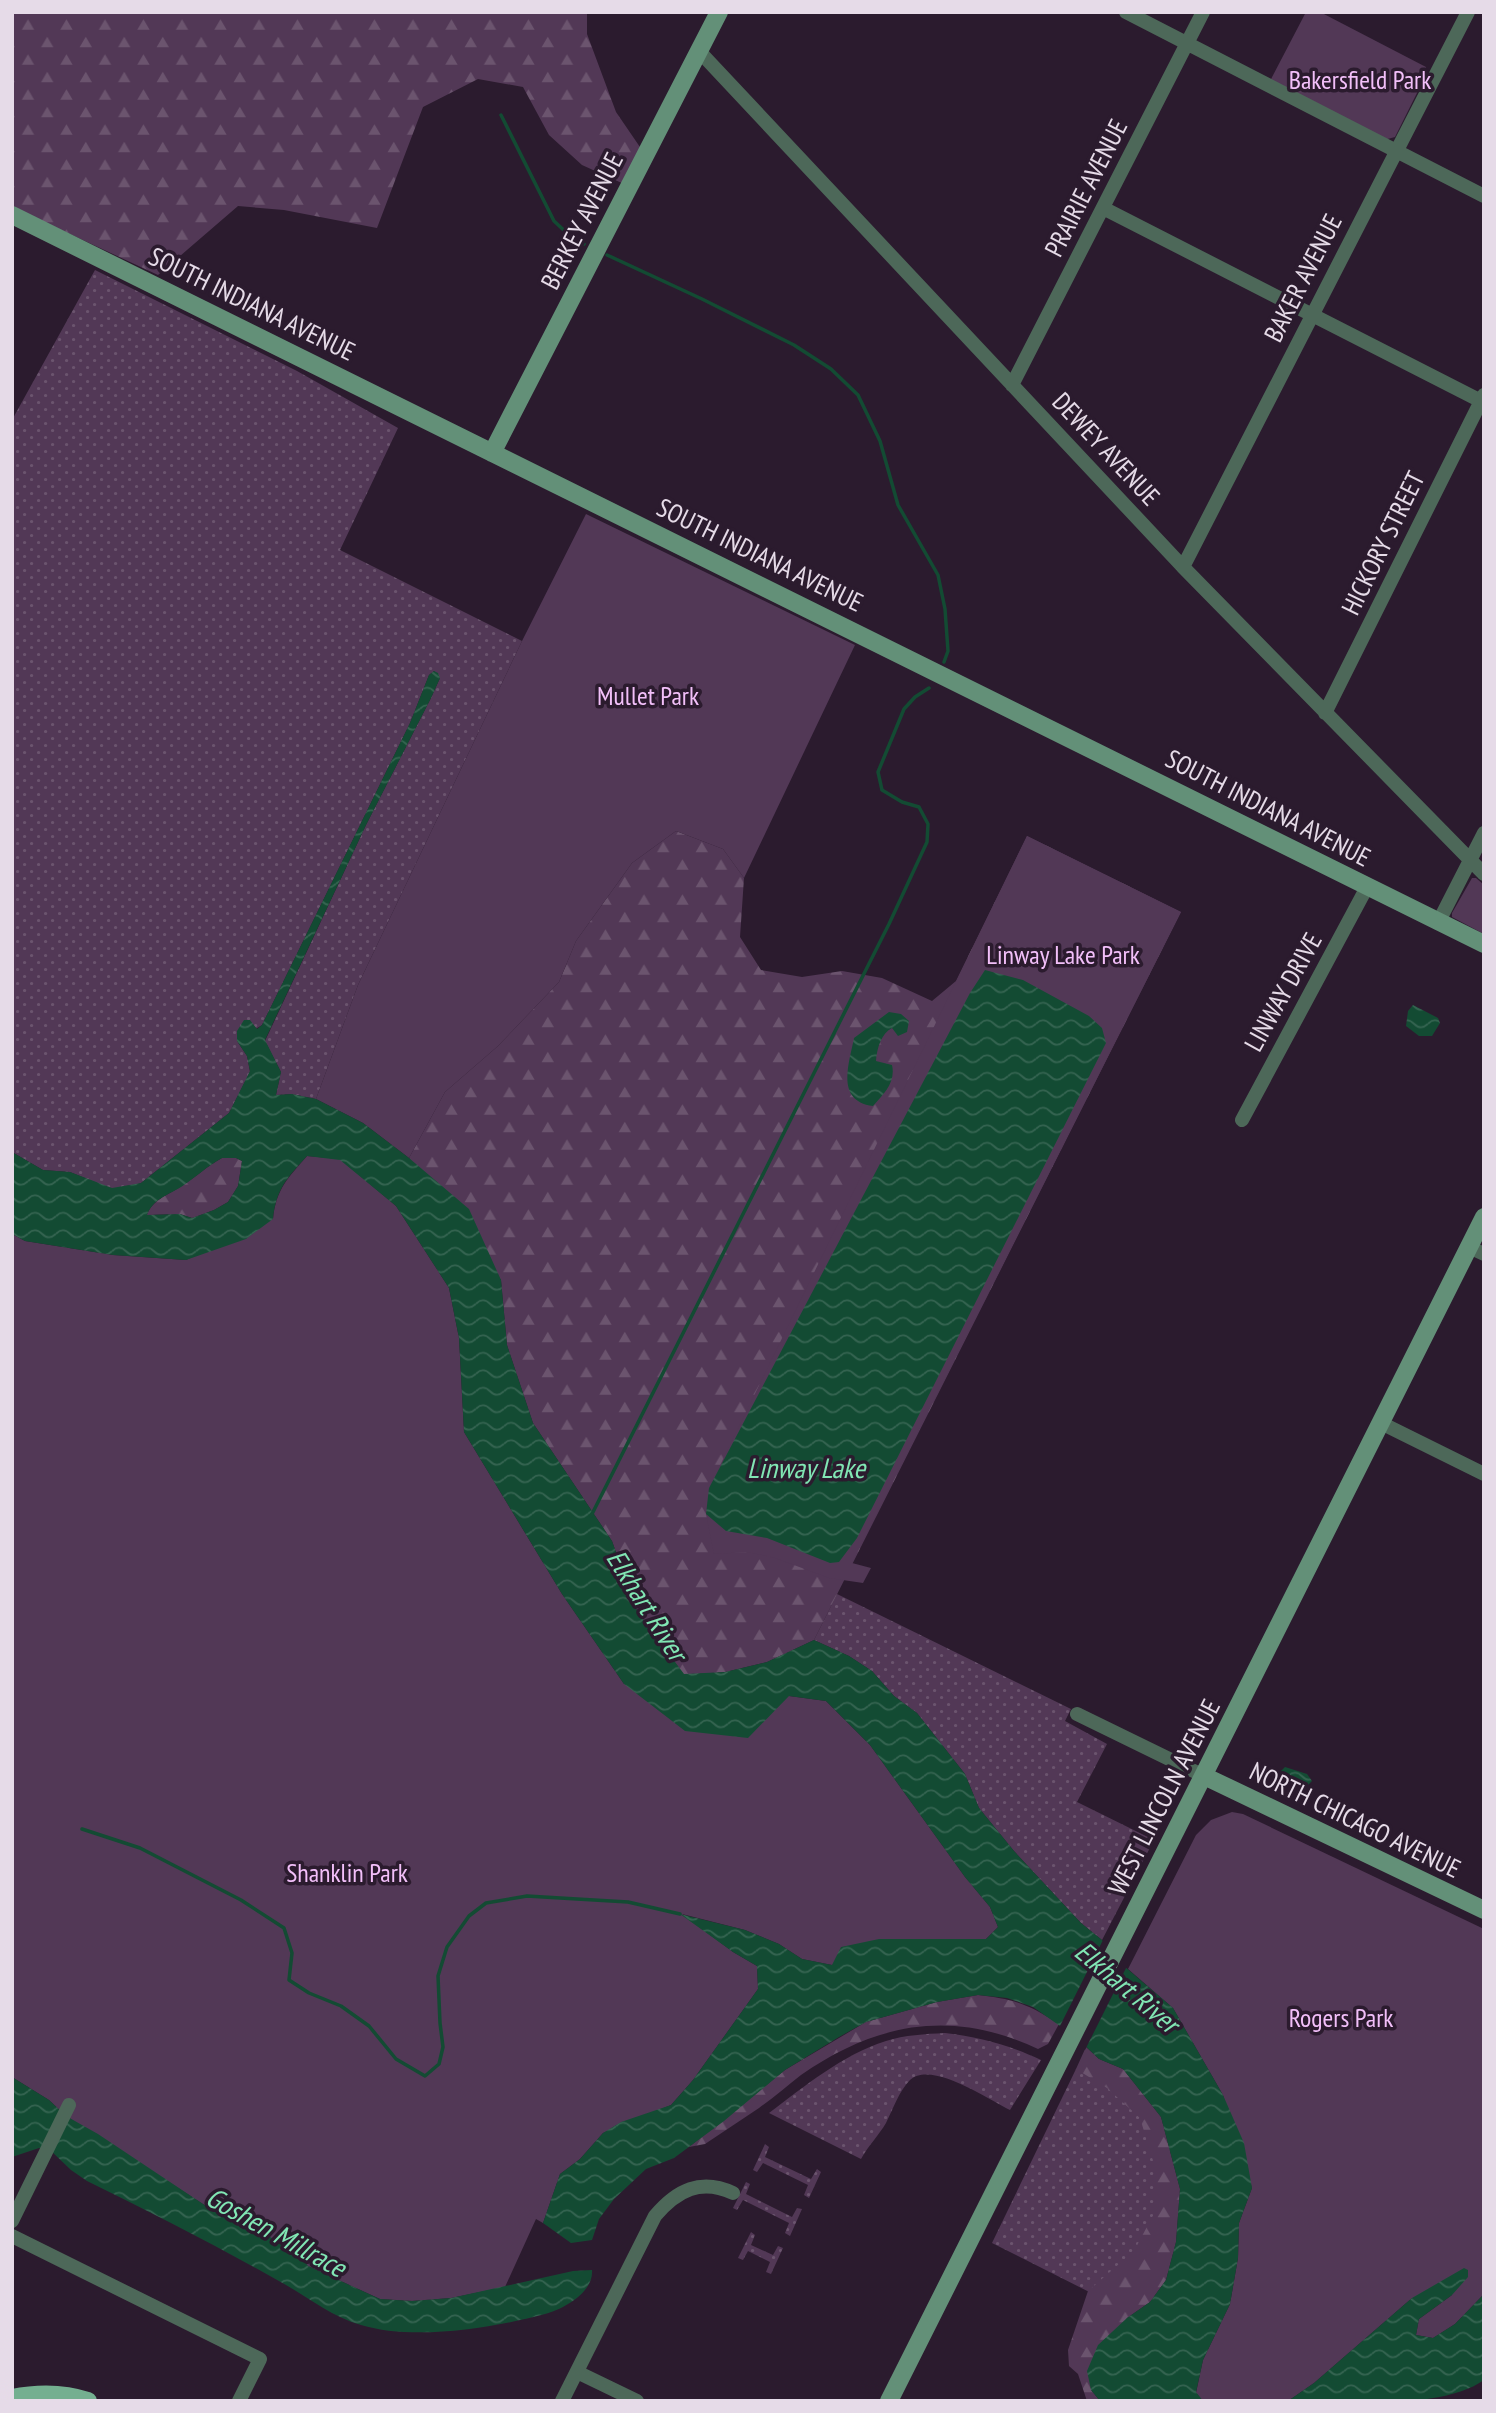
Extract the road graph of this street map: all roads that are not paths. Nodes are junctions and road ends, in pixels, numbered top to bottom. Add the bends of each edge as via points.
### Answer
1 (719, 12) edge
2 (1126, 12) edge
3 (1203, 12) edge
4 (1468, 12) edge
5 (1187, 44) junction
6 (699, 51) junction
7 (1395, 152) junction
8 (1484, 196) edge
9 (1103, 208) junction
10 (12, 215) edge
11 (1311, 315) junction
12 (1012, 385) junction
13 (1482, 398) edge
14 (492, 453) junction
15 (1182, 566) junction
16 (1325, 713) junction
17 (1484, 833) edge
18 (1470, 860) junction
19 (1484, 874) edge
20 (1367, 887) junction
21 (1438, 923) junction
22 (1484, 944) edge
23 (1242, 1120) dead end
24 (1484, 1217) edge
25 (1476, 1250) edge
26 (1381, 1423) junction
27 (1484, 1474) edge
28 (1077, 1714) dead end
29 (1204, 1776) junction
30 (1484, 1910) edge
31 (68, 2109) dead end
32 (733, 2193) dead end
33 (12, 2221) edge
34 (12, 2235) edge
35 (577, 2372) junction
36 (12, 2398) edge
37 (88, 2401) edge
38 (239, 2401) edge
39 (562, 2401) edge
40 (637, 2401) edge
41 (889, 2401) edge

1 - 6 street, BERKEY AVENUE
2 - 5 street
3 - 5 street, PRAIRIE AVENUE
4 - 7 street, BAKER AVENUE
5 - 7 street
5 - 9 street, PRAIRIE AVENUE
6 - 12 street, DEWEY AVENUE
6 - 14 street, BERKEY AVENUE
7 - 8 street
7 - 11 street, BAKER AVENUE
9 - 11 street
9 - 12 street, PRAIRIE AVENUE
10 - 14 street, SOUTH INDIANA AVENUE
11 - 13 street
11 - 15 street, BAKER AVENUE
12 - 15 street, DEWEY AVENUE
13 - 16 street, HICKORY STREET
14 - 20 street, SOUTH INDIANA AVENUE
15 - 16 street, DEWEY AVENUE
16 - 18 street, DEWEY AVENUE
17 - 18 street
18 - 19 street, DEWEY AVENUE
18 - 21 street
20 - 21 street, SOUTH INDIANA AVENUE
20 - 23 street, LINWAY DRIVE
21 - 22 street, SOUTH INDIANA AVENUE
24 - 25 street, WEST LINCOLN AVENUE
25 - 26 street, WEST LINCOLN AVENUE
26 - 27 street
26 - 29 street, WEST LINCOLN AVENUE
28 - 29 street
29 - 30 street, NORTH CHICAGO AVENUE
29 - 41 street, WEST LINCOLN AVENUE
31 - 33 street
32 - 35 street via 705,2185 663,2206
34 - 38 street via 260,2359
35 - 39 street
35 - 40 street
36 - 37 main road via 51,2395

